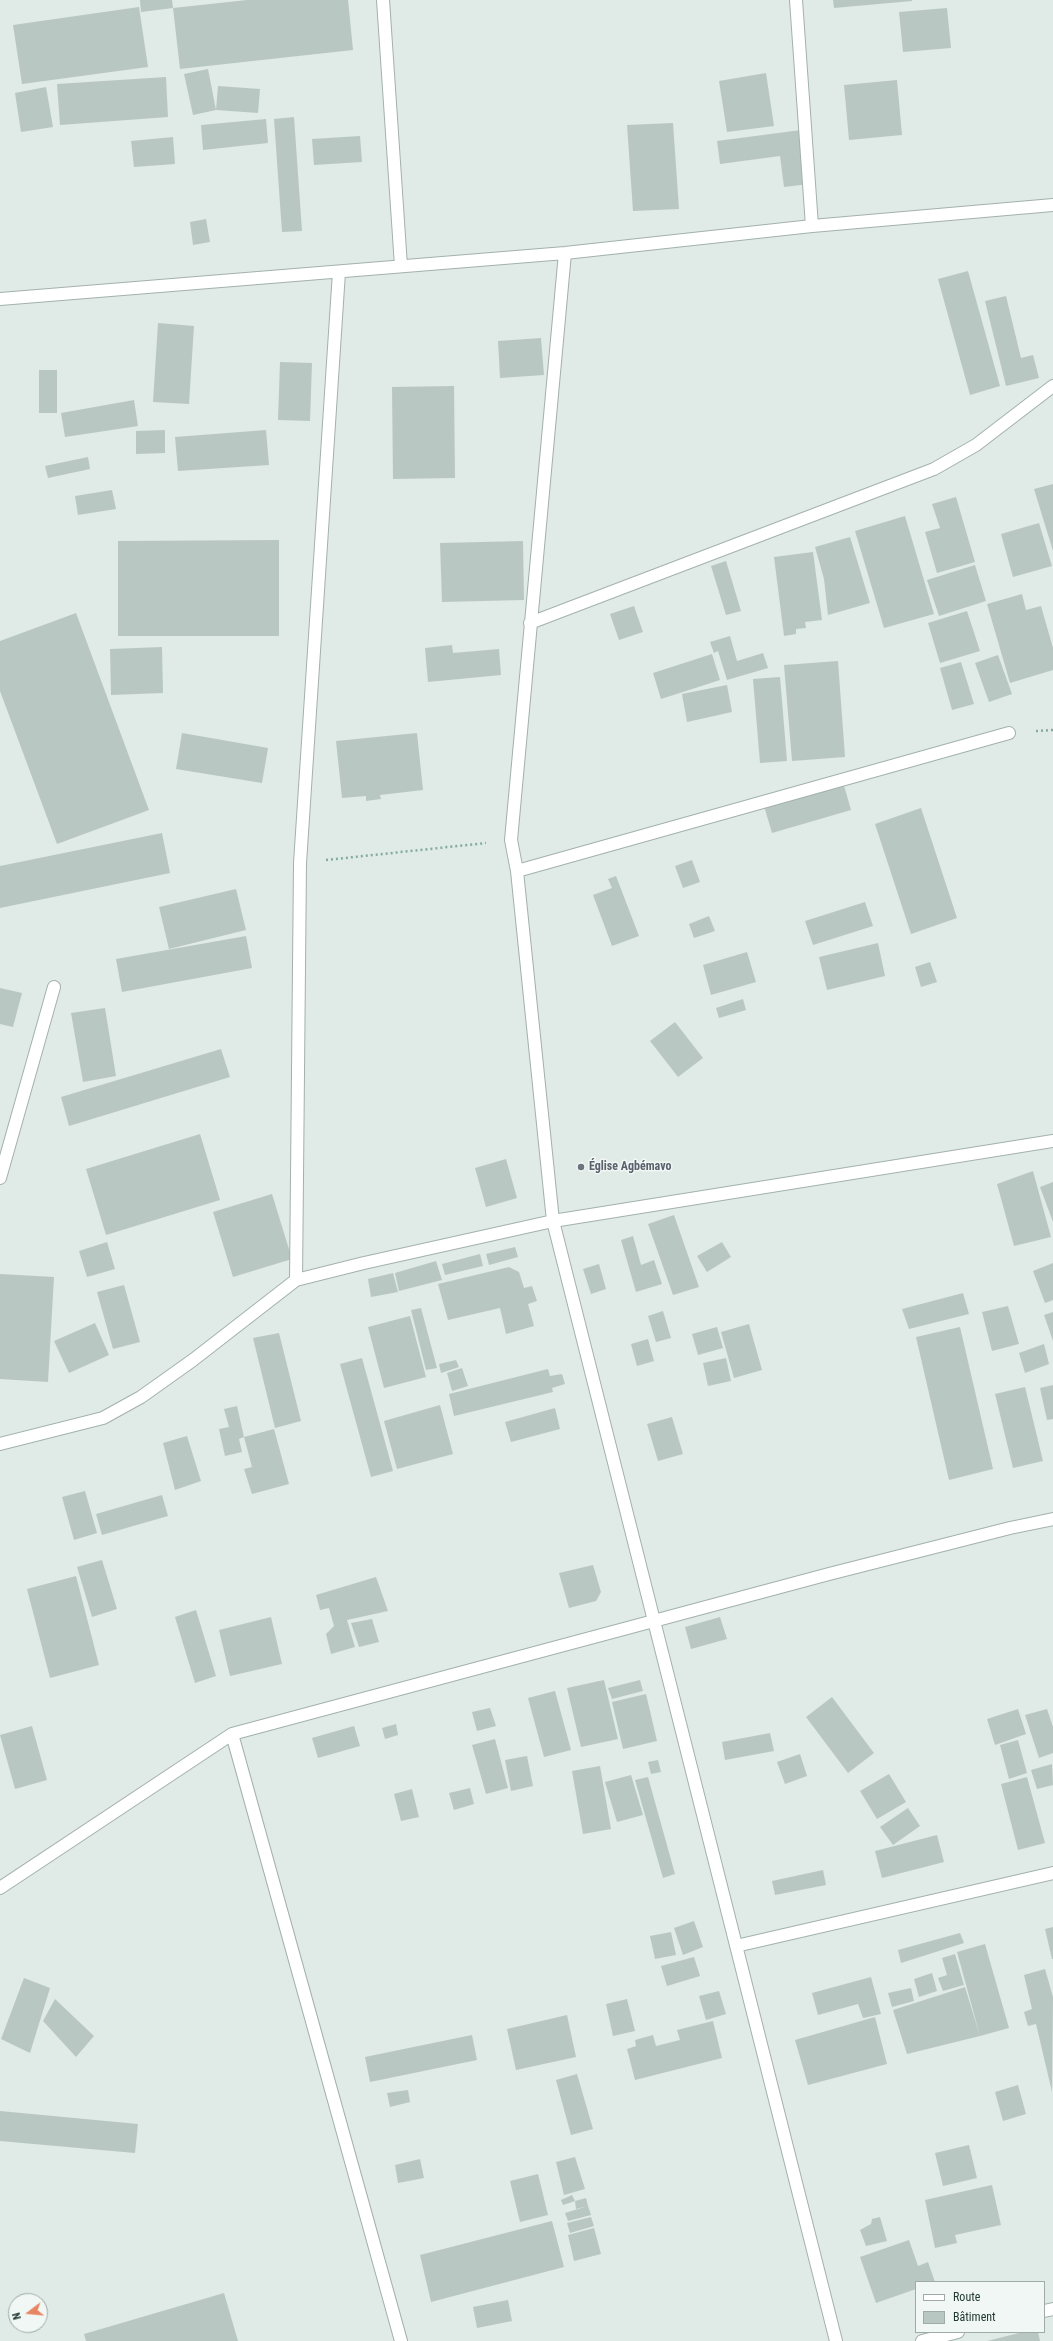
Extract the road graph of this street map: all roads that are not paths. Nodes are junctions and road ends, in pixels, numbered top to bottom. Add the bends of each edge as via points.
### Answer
1 (383, 0) edge
2 (796, 0) edge
3 (1053, 206) edge
4 (812, 226) junction
5 (565, 253) junction
6 (401, 266) junction
7 (339, 272) junction
8 (0, 298) edge
9 (1053, 386) edge
10 (530, 623) junction
11 (1009, 734) dead end
12 (517, 871) junction
13 (54, 987) dead end
14 (1053, 1141) edge
15 (0, 1178) edge
16 (554, 1221) junction
17 (296, 1280) junction
18 (0, 1444) edge
19 (1053, 1519) edge
20 (653, 1621) junction
21 (232, 1734) junction
22 (1053, 1873) edge
23 (0, 1888) edge
24 (736, 1946) junction
25 (954, 2333) edge
26 (401, 2341) edge
27 (836, 2341) edge
28 (922, 2341) edge

1 - 6 street
2 - 4 street
3 - 4 street
4 - 5 street
5 - 6 street
5 - 10 street
6 - 7 street
7 - 8 street
7 - 17 street via 300,863
9 - 10 street via 976,445 934,468
10 - 12 street via 511,840
11 - 12 street
12 - 16 street
13 - 15 street
14 - 16 street
16 - 17 street
16 - 20 street
17 - 18 street via 141,1397 103,1418
19 - 20 street via 950,1543
20 - 21 street
20 - 24 street
21 - 23 street
21 - 26 street
22 - 24 street
24 - 27 street
25 - 28 street

